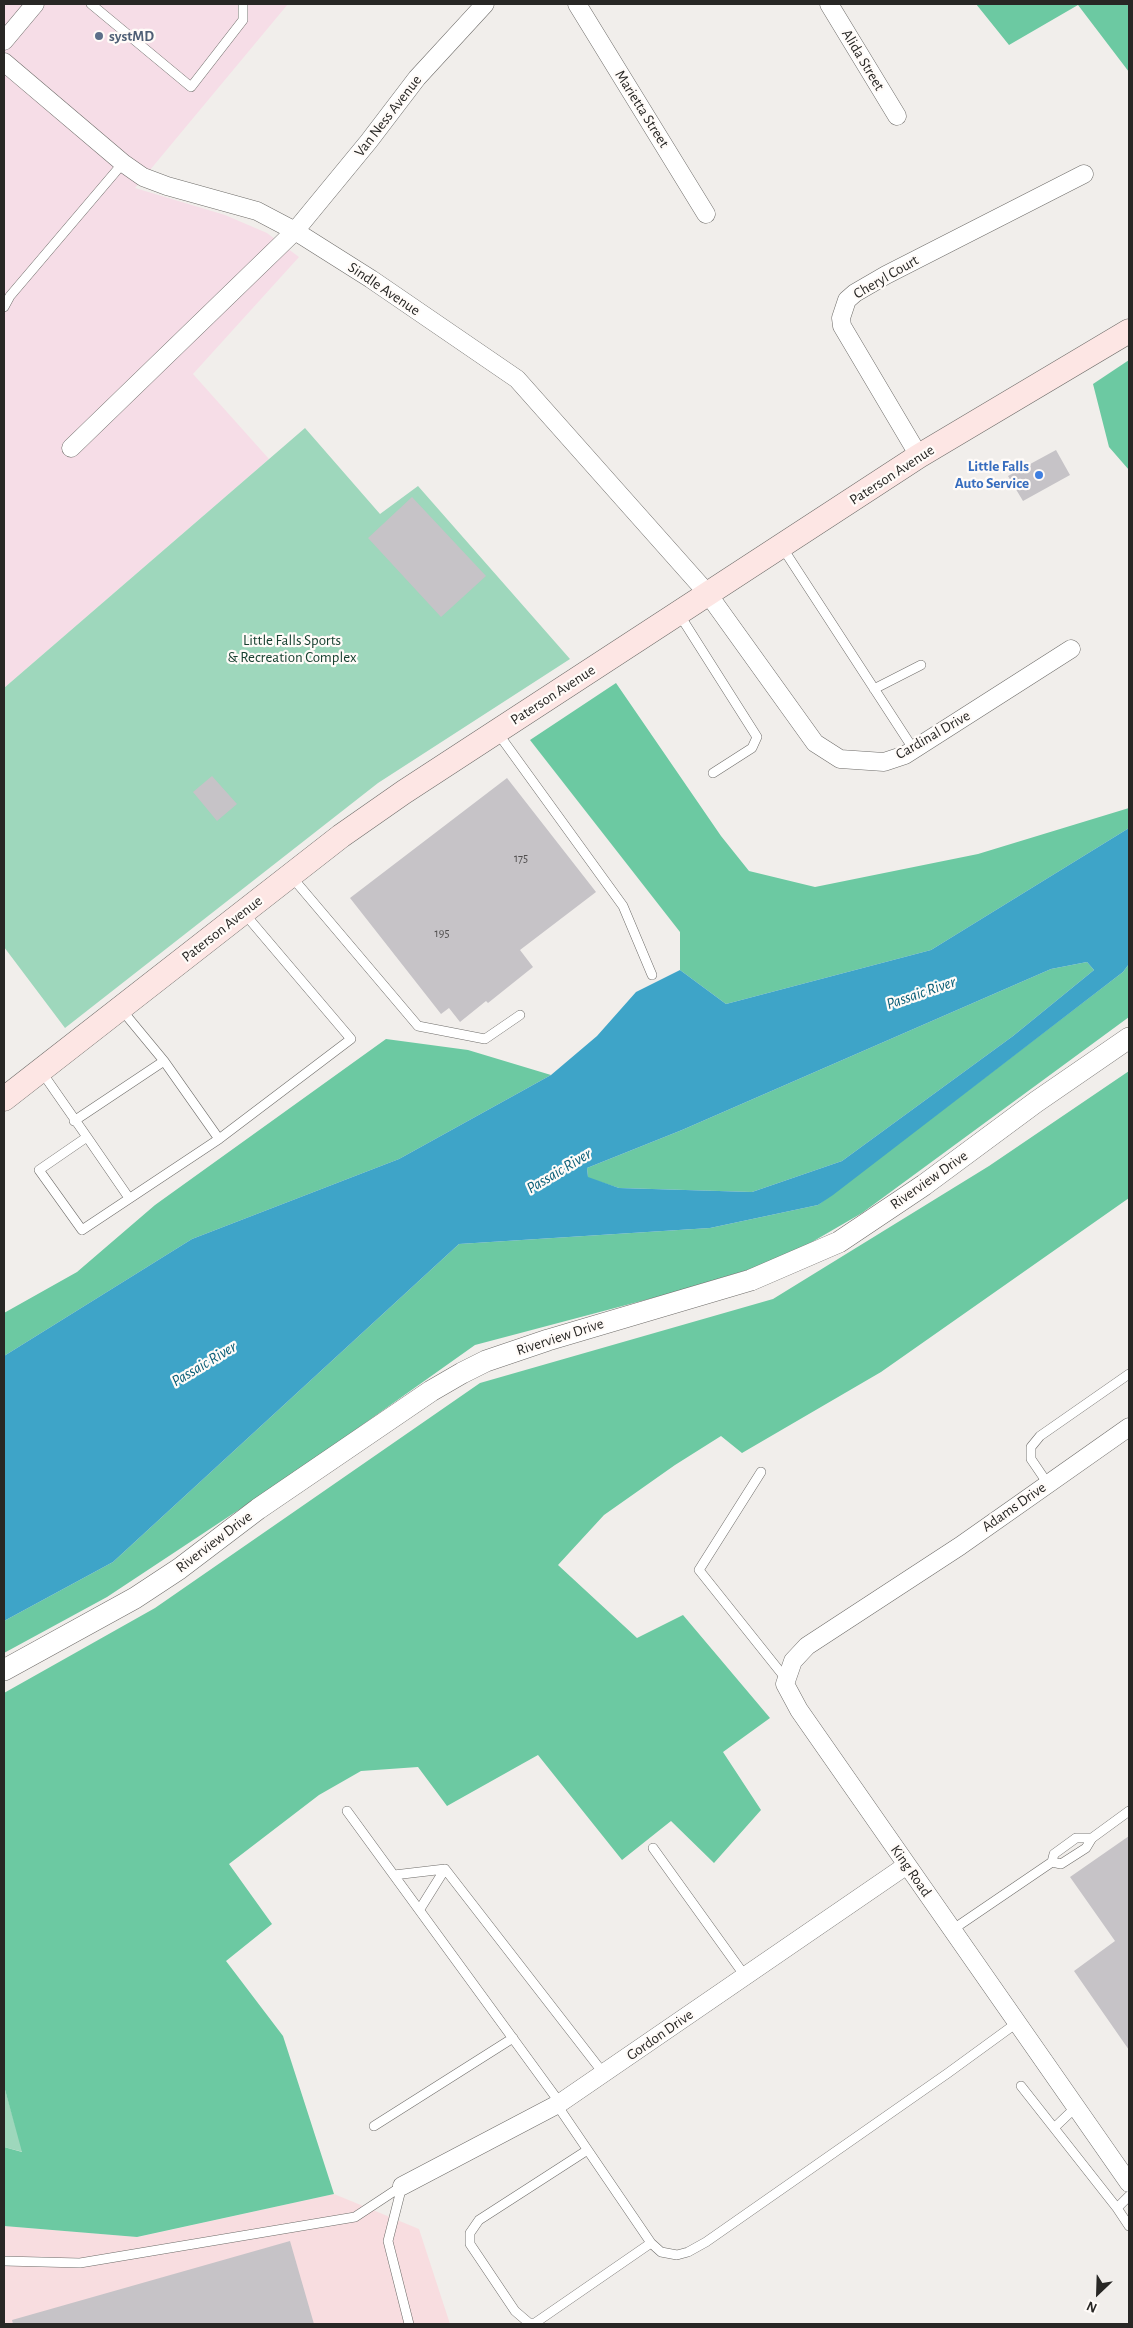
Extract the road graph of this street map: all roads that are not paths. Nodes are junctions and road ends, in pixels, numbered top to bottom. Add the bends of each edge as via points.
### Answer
1 (35, 4) edge
2 (91, 4) edge
3 (243, 4) edge
4 (485, 4) edge
5 (577, 4) edge
6 (828, 4) edge
7 (4, 41) edge
8 (4, 62) edge
9 (897, 116) dead end
10 (123, 163) junction
11 (1084, 174) dead end
12 (706, 214) dead end
13 (295, 231) junction
14 (4, 306) edge
15 (1129, 331) edge
16 (71, 448) dead end
17 (919, 456) junction
18 (782, 547) junction
19 (708, 594) junction
20 (679, 614) junction
21 (1071, 649) dead end
22 (921, 665) dead end
23 (874, 689) junction
24 (496, 731) junction
25 (914, 750) junction
26 (714, 773) dead end
27 (291, 875) junction
28 (244, 912) junction
29 (652, 975) dead end
30 (121, 1008) junction
31 (520, 1015) dead end
32 (1129, 1038) edge
33 (164, 1061) junction
34 (40, 1071) junction
35 (4, 1099) edge
36 (74, 1121) junction
37 (87, 1137) junction
38 (219, 1139) junction
39 (129, 1198) junction
40 (1129, 1374) edge
41 (1129, 1427) edge
42 (761, 1472) dead end
43 (1048, 1484) junction
44 (4, 1670) edge
45 (786, 1679) junction
46 (347, 1811) dead end
47 (1129, 1811) edge
48 (1092, 1838) junction
49 (653, 1848) dead end
50 (1052, 1862) junction
51 (907, 1865) junction
52 (445, 1869) junction
53 (394, 1875) junction
54 (420, 1910) junction
55 (952, 1930) junction
56 (745, 1976) junction
57 (1018, 2022) junction
58 (513, 2038) junction
59 (604, 2074) junction
60 (1021, 2086) dead end
61 (558, 2104) junction
62 (1076, 2107) junction
63 (374, 2126) dead end
64 (1054, 2128) junction
65 (586, 2150) junction
66 (1129, 2183) edge
67 (402, 2186) junction
68 (1129, 2196) edge
69 (1117, 2208) junction
70 (1129, 2226) edge
71 (651, 2242) junction
72 (4, 2261) edge
73 (409, 2324) edge

1 - 7 street
2 - 3 lane via 191,87 243,20
4 - 13 street, Van Ness Avenue via 417,78 370,141
5 - 12 street, Marietta Street
6 - 9 street, Alida Street
8 - 10 street, Sindle Avenue
10 - 13 street, Sindle Avenue via 144,177 257,211
10 - 14 lane
11 - 17 street, Cheryl Court via 886,275 847,300 842,326
13 - 16 street, Van Ness Avenue
13 - 19 street, Sindle Avenue via 517,378
15 - 17 main road, Paterson Avenue
17 - 18 main road, Paterson Avenue
18 - 19 main road, Paterson Avenue
18 - 23 lane
19 - 20 main road, Paterson Avenue
19 - 25 street, Cardinal Drive via 815,743 840,759 866,762 884,762
20 - 24 main road, Paterson Avenue
20 - 26 lane via 757,737 752,748
21 - 25 street, Cardinal Drive
22 - 23 lane
23 - 25 lane
24 - 27 main road, Paterson Avenue via 341,836
24 - 29 lane via 623,906
27 - 28 main road, Paterson Avenue
27 - 31 lane via 418,1026 485,1039
28 - 30 main road, Paterson Avenue
28 - 38 lane via 351,1039
30 - 33 lane
30 - 34 main road, Paterson Avenue
32 - 44 street, Riverview Drive via 839,1242 751,1280 548,1340 486,1361 462,1373 258,1509 135,1598
33 - 36 lane
33 - 38 lane
34 - 35 main road, Paterson Avenue
34 - 36 lane
36 - 37 lane
37 - 39 lane
37 - 39 lane via 39,1170 82,1230
38 - 39 lane
40 - 43 lane via 1040,1436 1031,1447 1031,1459
41 - 43 street, Adams Drive
42 - 45 lane via 699,1570
43 - 45 street, Adams Drive via 807,1646 793,1661
45 - 51 street, King Road via 785,1684 798,1710
46 - 53 lane
47 - 48 lane
48 - 50 lane via 1086,1848 1061,1864
48 - 50 lane via 1076,1838 1054,1854
49 - 56 lane
50 - 55 lane
51 - 55 street, King Road
51 - 56 street, Gordon Drive
52 - 53 lane
52 - 54 lane
52 - 59 lane
53 - 54 lane
54 - 58 lane
55 - 57 street, King Road
56 - 59 street, Gordon Drive
57 - 62 street, King Road
57 - 71 lane via 706,2242 677,2255 661,2252
58 - 61 lane
58 - 63 lane
59 - 61 street, Gordon Drive
60 - 64 lane
61 - 65 lane
61 - 67 street, Gordon Drive
62 - 64 lane
62 - 66 street, King Road
64 - 69 lane
65 - 71 lane
65 - 71 lane via 479,2220 470,2233 470,2244 515,2311 535,2323
67 - 72 lane via 355,2217 80,2263
67 - 73 lane via 388,2241
68 - 69 lane
69 - 70 lane

